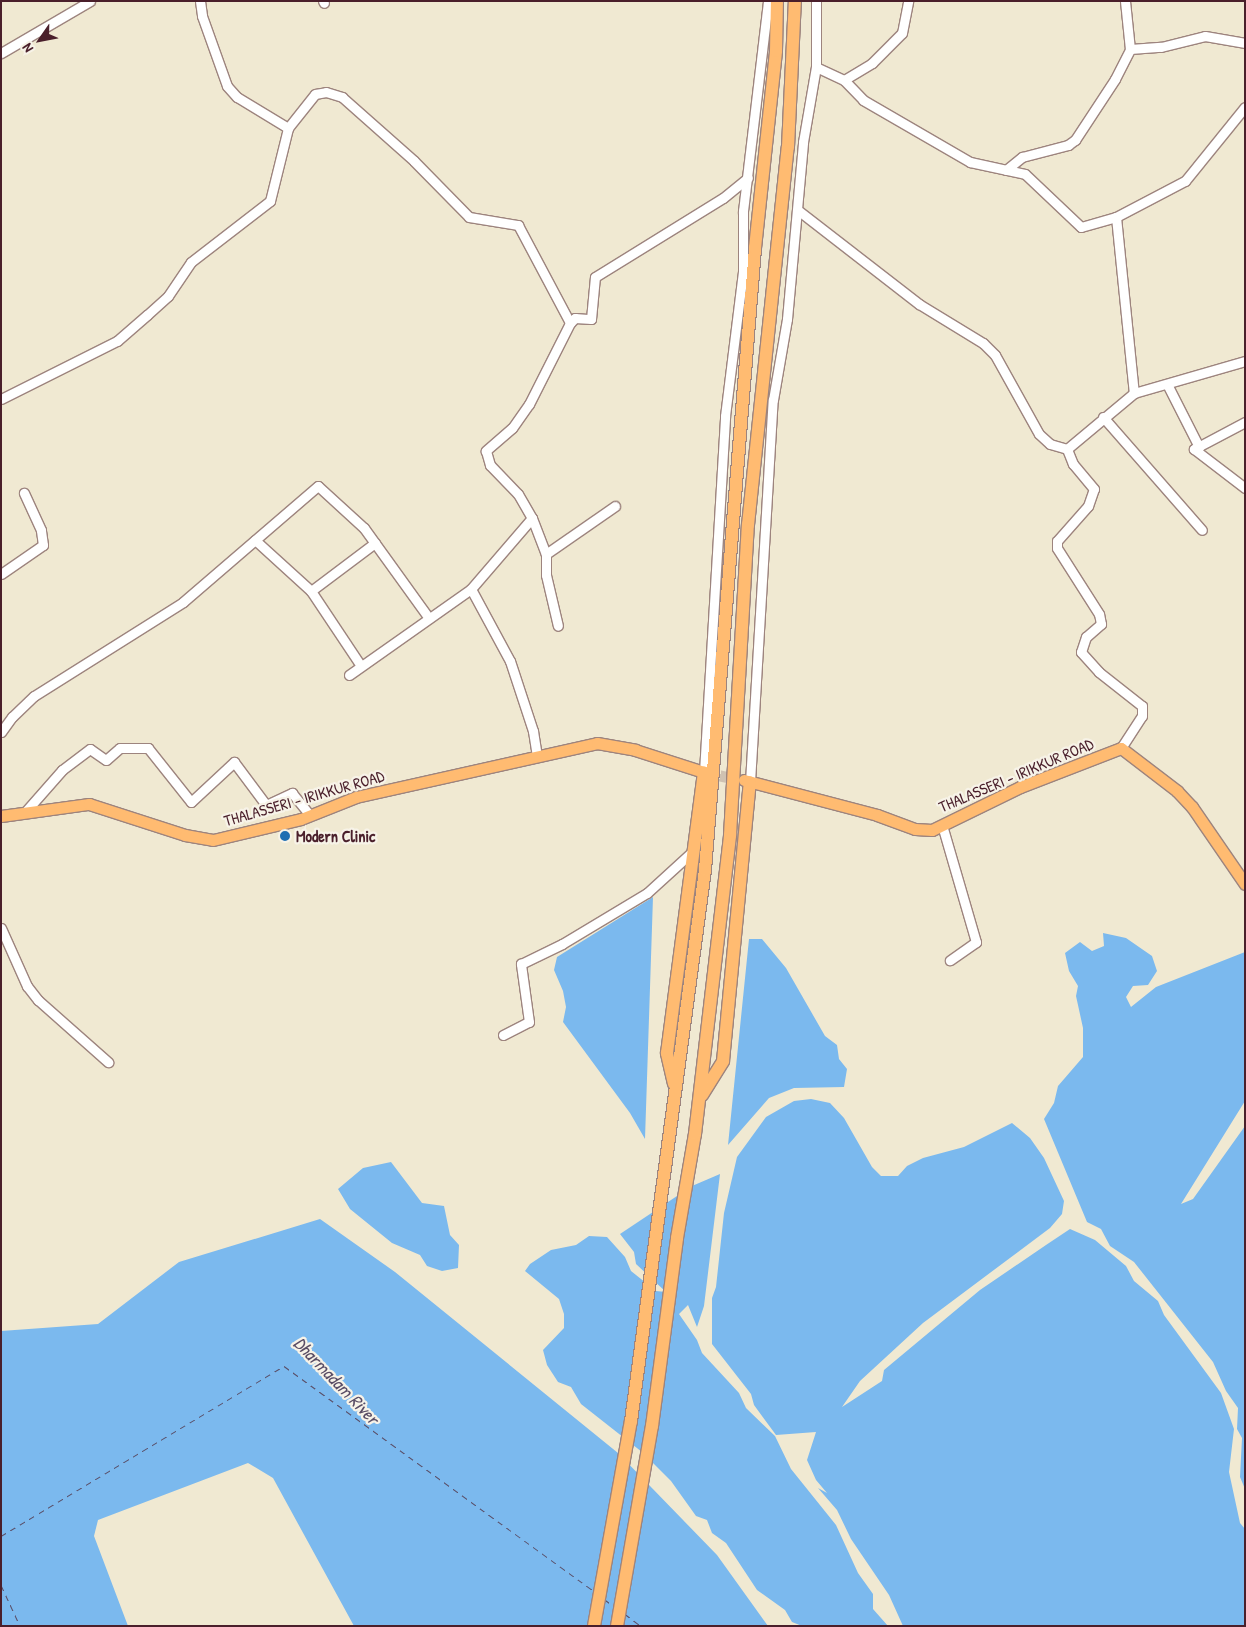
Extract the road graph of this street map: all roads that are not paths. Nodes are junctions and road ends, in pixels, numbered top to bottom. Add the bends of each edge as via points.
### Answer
1 (90, 1) edge
2 (200, 1) edge
3 (768, 1) edge
4 (777, 1) edge
5 (795, 1) edge
6 (825, 1) edge
7 (908, 1) edge
8 (1125, 1) edge
9 (816, 5) edge
10 (1245, 43) edge
11 (1130, 48) junction
12 (1, 52) edge
13 (816, 67) junction
14 (844, 80) junction
15 (1245, 107) edge
16 (288, 128) junction
17 (1006, 170) junction
18 (748, 178) junction
19 (799, 211) junction
20 (1116, 217) junction
21 (570, 324) junction
22 (1245, 361) edge
23 (1167, 384) junction
24 (1134, 393) junction
25 (1, 399) edge
26 (1103, 418) junction
27 (1245, 422) edge
28 (1199, 446) junction
29 (1067, 450) junction
30 (1245, 488) edge
31 (24, 493) dead end
32 (615, 506) dead end
33 (532, 518) junction
34 (1202, 530) dead end
35 (255, 540) junction
36 (375, 543) junction
37 (546, 554) junction
38 (1, 574) edge
39 (471, 589) junction
40 (311, 592) junction
41 (429, 618) junction
42 (558, 626) dead end
43 (361, 666) junction
44 (349, 675) dead end
45 (1, 732) edge
46 (1121, 748) junction
47 (537, 756) junction
48 (704, 772) junction
49 (747, 781) junction
50 (26, 810) junction
51 (310, 815) junction
52 (1, 816) edge
53 (942, 825) junction
54 (692, 852) junction
55 (1245, 884) edge
56 (1, 928) edge
57 (950, 960) dead end
58 (503, 1035) dead end
59 (108, 1062) dead end
60 (676, 1094) junction
61 (699, 1100) junction
62 (594, 1626) edge
63 (617, 1626) edge

1 - 12 street
2 - 16 street via 202,16 228,86 237,97
3 - 18 street
4 - 60 highway via 776,51 755,248 709,828
5 - 61 highway via 788,147 748,524 730,835
6 - 9 street
7 - 14 street via 902,33 872,63
8 - 11 street
9 - 13 street
10 - 11 street via 1205,36 1161,47
11 - 17 street via 1115,79 1075,140 1022,157
13 - 14 street
13 - 19 street via 803,142
14 - 17 street via 863,100 970,162
15 - 20 street via 1185,181
16 - 21 street via 315,94 326,92 342,97 414,161 468,217 518,225
16 - 25 street via 270,201 191,262 168,296 117,340
17 - 20 street via 1025,174 1081,227
18 - 21 street via 723,198 596,278 591,319 575,318
18 - 48 street via 743,211 744,272 726,416
19 - 29 street via 920,304 983,343 995,355 1039,434 1050,444
19 - 49 street via 787,319 773,400
20 - 24 street
21 - 33 street via 529,404 512,428 486,451 490,465 518,494
22 - 23 street
23 - 24 street
23 - 28 street
24 - 26 street
26 - 29 street
26 - 34 street
27 - 28 street
28 - 30 street via 1194,449 1196,453
29 - 46 street via 1073,464 1094,489 1088,506 1057,541 1057,548 1099,614 1101,624 1086,637 1081,652 1098,672 1142,706 1142,716
31 - 38 street via 42,530 44,545
32 - 37 street
33 - 37 street
33 - 39 street
35 - 36 street via 318,486
35 - 40 street
35 - 45 street via 183,602 34,696 12,716
36 - 40 street
36 - 41 street
37 - 42 street via 546,575
39 - 41 street
39 - 47 street via 510,661 533,731
40 - 43 street
41 - 43 street
43 - 44 street
46 - 53 main road, THALASSERI - IRIKKUR ROAD via 1020,787
46 - 55 main road via 1177,791 1192,807
47 - 48 main road, THALASSERI - IRIKKUR ROAD via 597,743 635,750
47 - 51 main road, THALASSERI - IRIKKUR ROAD via 356,797
48 - 54 highway
49 - 53 main road, THALASSERI - IRIKKUR ROAD via 878,815 915,829 932,830
49 - 61 highway via 723,1060
50 - 51 main road, THALASSERI - IRIKKUR ROAD via 89,804 185,835 213,840
50 - 51 street via 62,770 90,748 106,760 120,748 148,748 191,802 234,762 266,804 292,793
50 - 52 main road, THALASSERI - IRIKKUR ROAD
53 - 57 street via 976,942
54 - 58 street via 647,893 562,944 521,964 529,1022
54 - 60 highway via 667,1053
56 - 59 street via 27,986 38,1000
60 - 62 highway via 631,1421
61 - 63 highway via 652,1426

